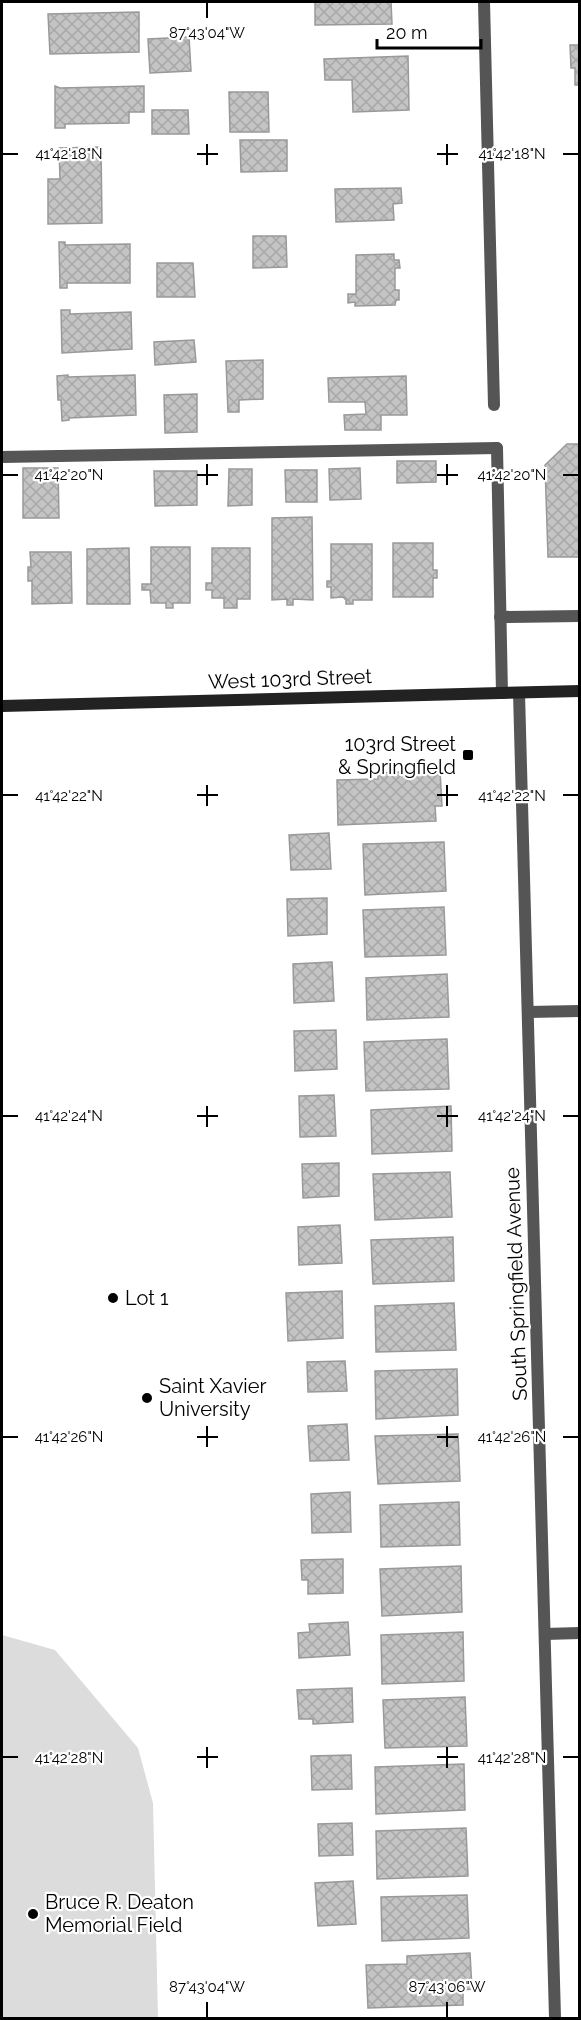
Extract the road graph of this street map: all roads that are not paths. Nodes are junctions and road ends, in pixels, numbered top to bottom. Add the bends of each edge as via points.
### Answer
1 (484, 2) edge
2 (494, 405) dead end
3 (2, 457) edge
4 (579, 616) edge
5 (500, 617) junction
6 (579, 691) edge
7 (502, 693) junction
8 (519, 693) junction
9 (2, 706) edge
10 (579, 1011) edge
11 (528, 1012) junction
12 (579, 1633) edge
13 (545, 1634) junction
14 (555, 2019) edge

1 - 2 street
3 - 5 street via 497,448
4 - 5 street
5 - 7 street
6 - 8 main road, West 103rd Street
7 - 8 main road, West 103rd Street
7 - 9 main road, West 103rd Street
8 - 11 street, South Springfield Avenue
10 - 11 street
11 - 13 street, South Springfield Avenue
12 - 13 street
13 - 14 street, South Springfield Avenue

